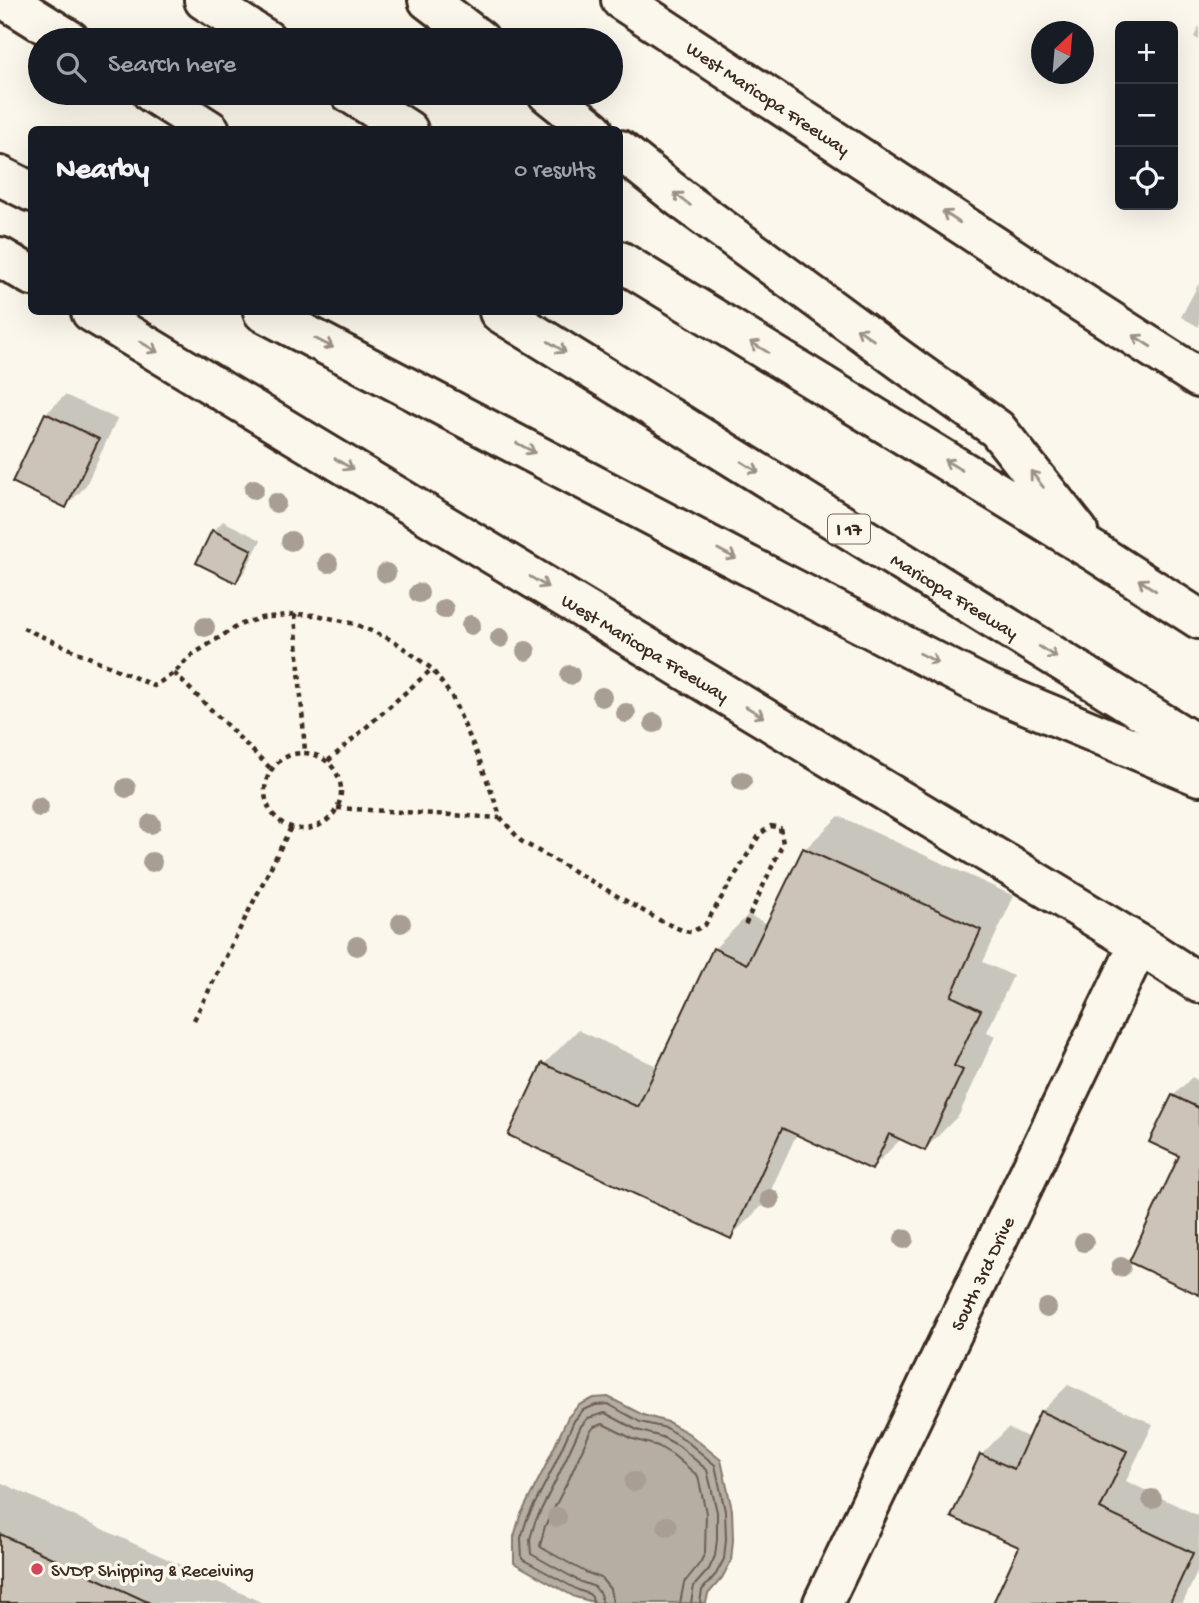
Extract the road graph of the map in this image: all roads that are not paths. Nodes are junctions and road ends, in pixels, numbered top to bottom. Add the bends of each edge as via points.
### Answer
1 (6, 0) edge
2 (204, 0) edge
3 (428, 0) edge
4 (621, 0) edge
5 (50, 28) edge
6 (248, 28) edge
7 (464, 28) edge
8 (171, 105) edge
9 (369, 105) edge
10 (562, 105) edge
11 (205, 126) edge
12 (402, 126) edge
13 (588, 126) edge
14 (623, 152) edge
15 (0, 176) edge
16 (28, 190) edge
17 (623, 263) edge
18 (96, 315) edge
19 (269, 315) edge
20 (504, 315) edge
21 (1199, 378) edge
22 (1095, 552) junction
23 (1199, 619) edge
24 (1199, 746) edge
25 (1199, 776) edge
26 (1139, 944) junction
27 (1199, 983) edge
28 (824, 1603) edge

1 - 5 main road
2 - 6 main road
3 - 7 main road
21 -> 4 main road, West Maricopa Freeway
8 - 11 main road
9 - 12 main road
10 - 13 main road
22 -> 14 main road via 997,429
15 - 16 main road
22 -> 17 main road
18 -> 26 main road, West Maricopa Freeway
19 -> 25 main road via 987,688
20 -> 24 main road, Maricopa Freeway / I 17
23 -> 22 main road
26 - 27 main road, West Maricopa Freeway
26 - 28 main road, South 3rd Drive

